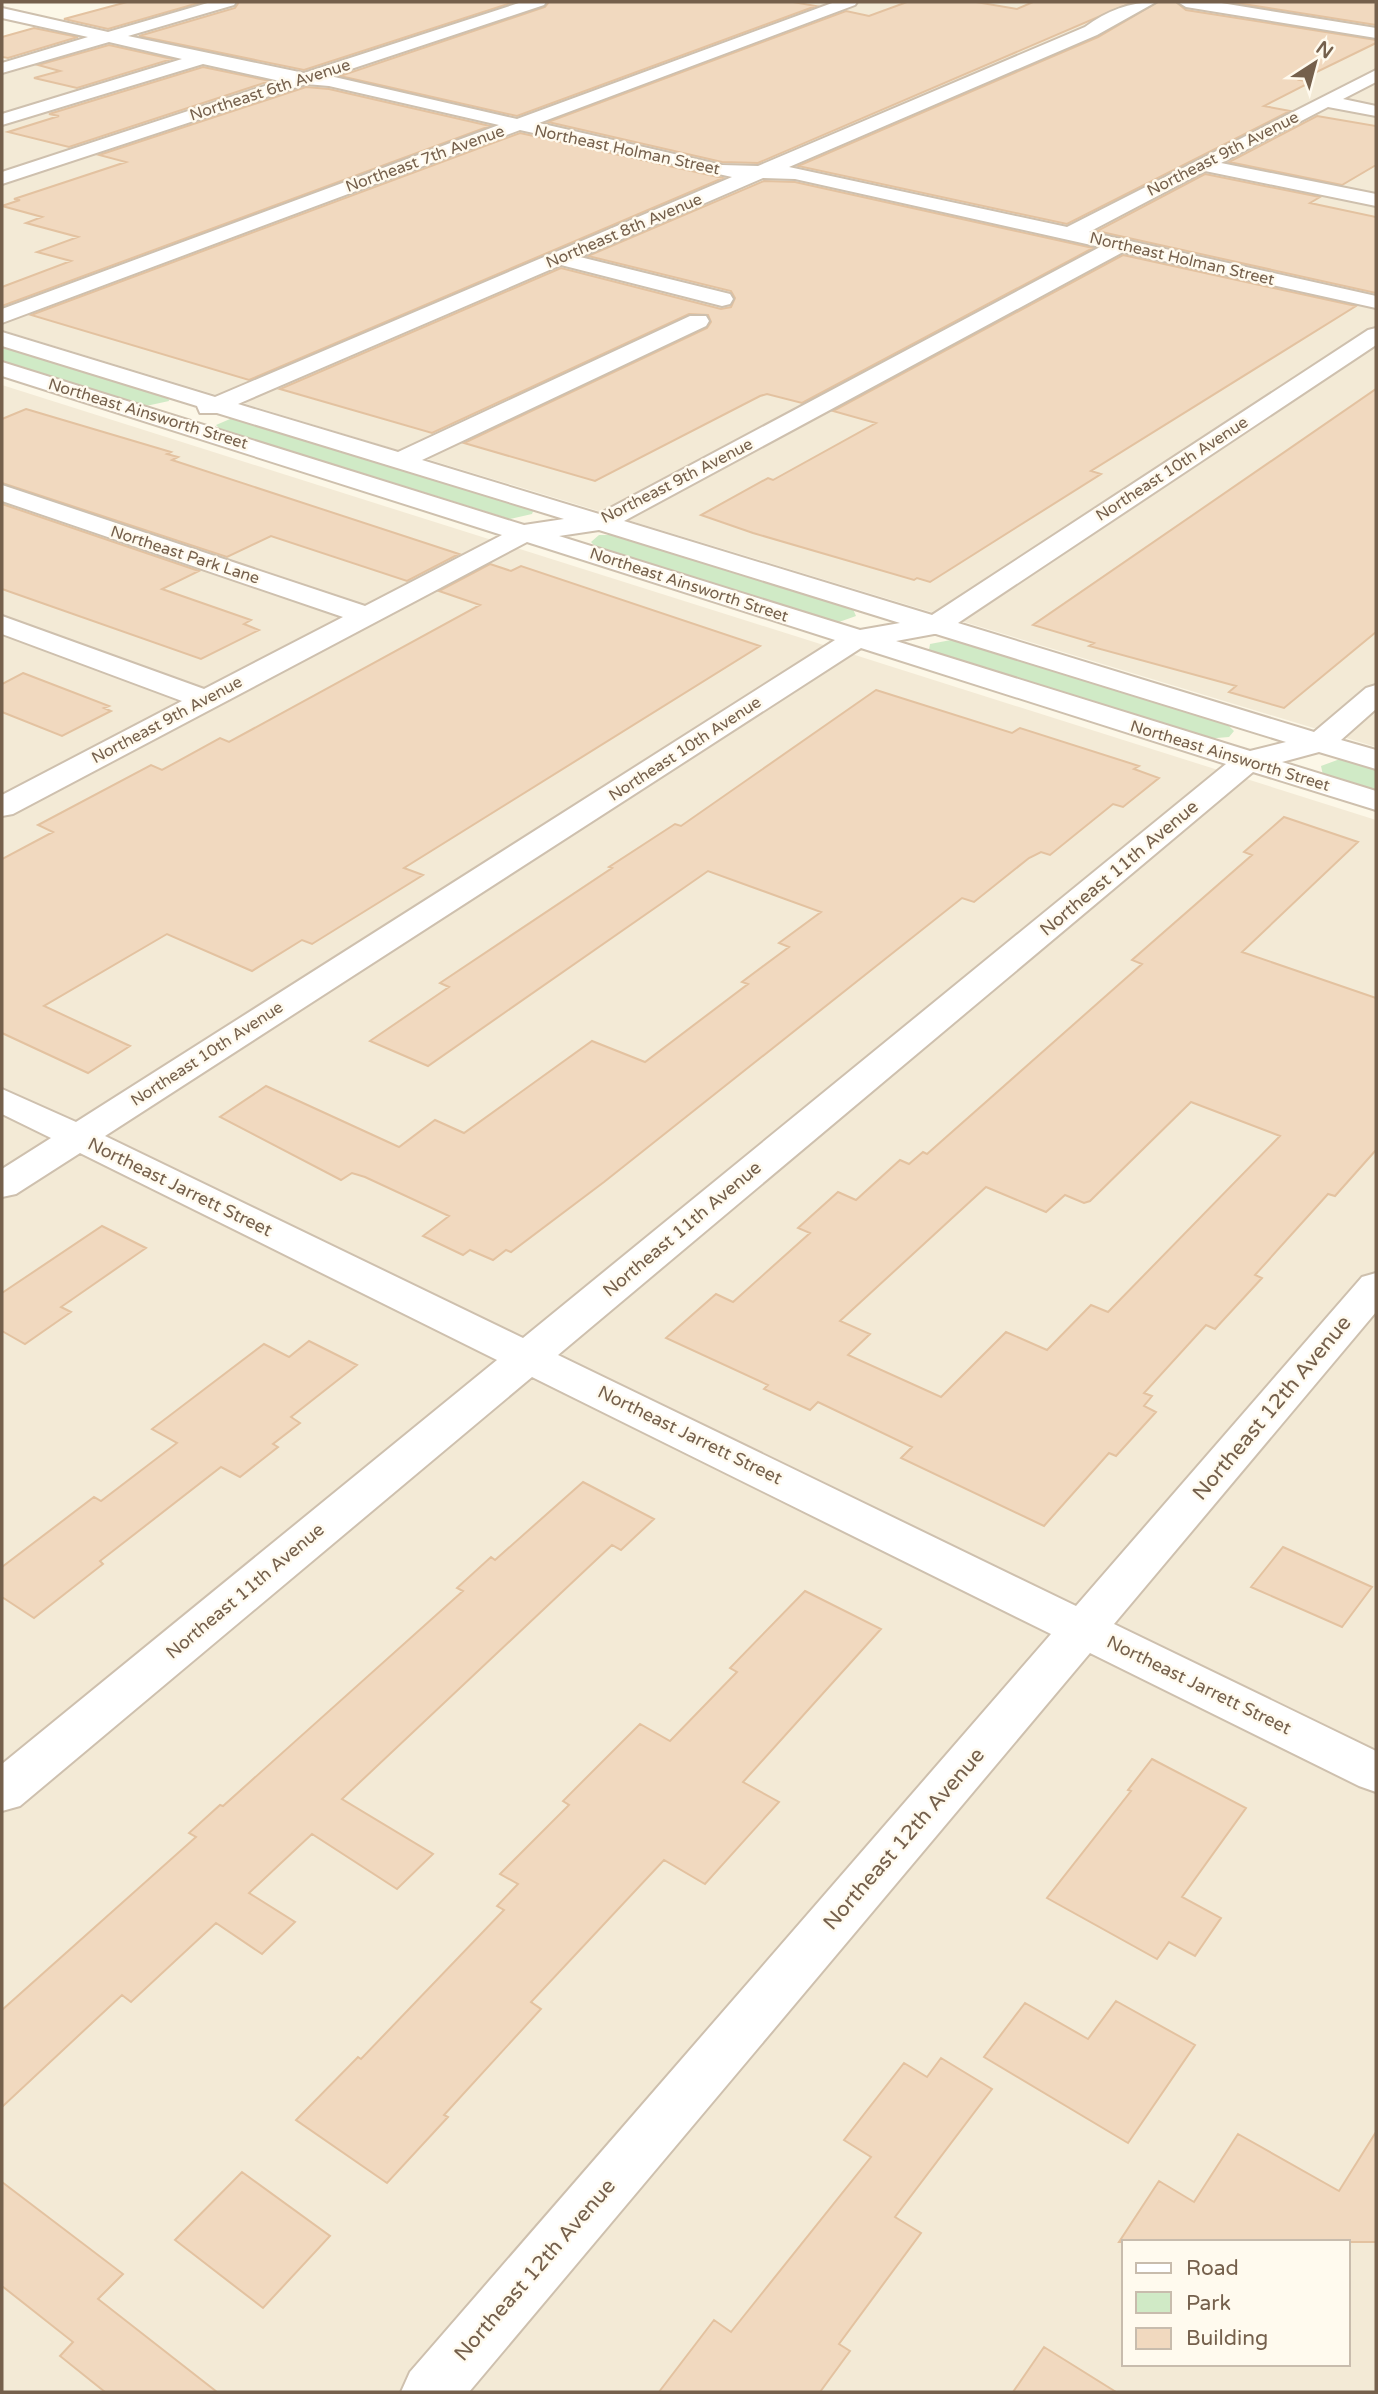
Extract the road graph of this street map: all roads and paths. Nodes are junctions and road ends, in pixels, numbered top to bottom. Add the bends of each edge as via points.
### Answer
1 (228, 2) edge
2 (538, 2) edge
3 (849, 2) edge
4 (1148, 2) edge
5 (1186, 2) edge
6 (64, 10) dead end
7 (2, 13) edge
8 (26, 19) junction
9 (2, 23) edge
10 (1376, 33) edge
11 (108, 37) junction
12 (202, 58) junction
13 (2, 68) edge
14 (1376, 75) edge
15 (305, 78) junction
16 (1326, 101) junction
17 (1376, 111) edge
18 (2, 120) edge
19 (517, 125) junction
20 (26, 149) dead end
21 (61, 158) junction
22 (1202, 165) junction
23 (762, 172) junction
24 (2, 178) edge
25 (1376, 200) edge
26 (1069, 234) junction
27 (1120, 245) junction
28 (559, 258) junction
29 (722, 299) dead end
30 (1376, 302) edge
31 (2, 316) edge
32 (698, 321) dead end
33 (1376, 335) edge
34 (2, 339) edge
35 (2, 369) edge
36 (40, 380) junction
37 (2, 396) edge
38 (217, 404) junction
39 (174, 422) junction
40 (402, 460) junction
41 (2, 494) edge
42 (603, 522) junction
43 (527, 532) junction
44 (367, 616) junction
45 (2, 624) edge
46 (934, 626) junction
47 (856, 639) junction
48 (1376, 694) edge
49 (206, 700) junction
50 (1319, 743) junction
51 (1248, 761) junction
52 (1376, 761) edge
53 (1376, 801) edge
54 (2, 807) edge
55 (2, 1100) edge
56 (78, 1137) junction
57 (2, 1186) edge
58 (1376, 1286) edge
59 (528, 1356) junction
60 (1084, 1628) junction
61 (1376, 1773) edge
62 (2, 1792) edge
63 (431, 2392) edge

1 - 11 street
2 - 15 street, Northeast 6th Avenue
3 - 19 street, Northeast 7th Avenue
4 - 23 street, Northeast 8th Avenue via 1091,32
5 - 10 street
6 - 8 street
7 - 8 street, Northeast Holman Street
8 - 9 street
8 - 11 street, Northeast Holman Street
11 - 12 street, Northeast Holman Street
11 - 13 street
12 - 15 street, Northeast Holman Street
12 - 18 street
14 - 16 street, Northeast 9th Avenue
15 - 19 street, Northeast Holman Street
15 - 21 street, Northeast 6th Avenue
16 - 17 street
16 - 22 street, Northeast 9th Avenue
19 - 23 street, Northeast Holman Street via 722,171
19 - 31 street, Northeast 7th Avenue
20 - 21 street
21 - 24 street, Northeast 6th Avenue
22 - 25 street
22 - 26 street, Northeast 9th Avenue
23 - 26 street, Northeast Holman Street via 787,172
23 - 28 street, Northeast 8th Avenue
26 - 27 street, Northeast Holman Street
27 - 30 street, Northeast Holman Street
27 - 42 street, Northeast 9th Avenue
28 - 29 street
28 - 38 street, Northeast 8th Avenue
32 - 40 street
33 - 46 street, Northeast 10th Avenue
34 - 38 street, Northeast Ainsworth Street
35 - 36 street, Northeast Ainsworth Street
36 - 37 street
36 - 39 street, Northeast Ainsworth Street
38 - 39 street, Northeast 8th Avenue
38 - 40 street, Northeast Ainsworth Street
39 - 43 street, Northeast Ainsworth Street
40 - 42 street, Northeast Ainsworth Street
41 - 44 street, Northeast Park Lane
42 - 43 street, Northeast 9th Avenue
42 - 46 street, Northeast Ainsworth Street
43 - 44 street, Northeast 9th Avenue
43 - 47 street, Northeast Ainsworth Street
44 - 49 street, Northeast 9th Avenue
45 - 49 street
46 - 47 street, Northeast 10th Avenue
46 - 50 street, Northeast Ainsworth Street
47 - 51 street, Northeast Ainsworth Street
47 - 56 street, Northeast 10th Avenue
48 - 50 street, Northeast 11th Avenue
49 - 54 street, Northeast 9th Avenue
50 - 51 street, Northeast 11th Avenue
50 - 52 street, Northeast Ainsworth Street
51 - 53 street, Northeast Ainsworth Street
51 - 59 street, Northeast 11th Avenue
55 - 56 street, Northeast Jarrett Street
56 - 57 street, Northeast 10th Avenue
56 - 59 street, Northeast Jarrett Street
58 - 60 street, Northeast 12th Avenue
59 - 60 street, Northeast Jarrett Street
59 - 62 street, Northeast 11th Avenue
60 - 61 street, Northeast Jarrett Street
60 - 63 street, Northeast 12th Avenue

